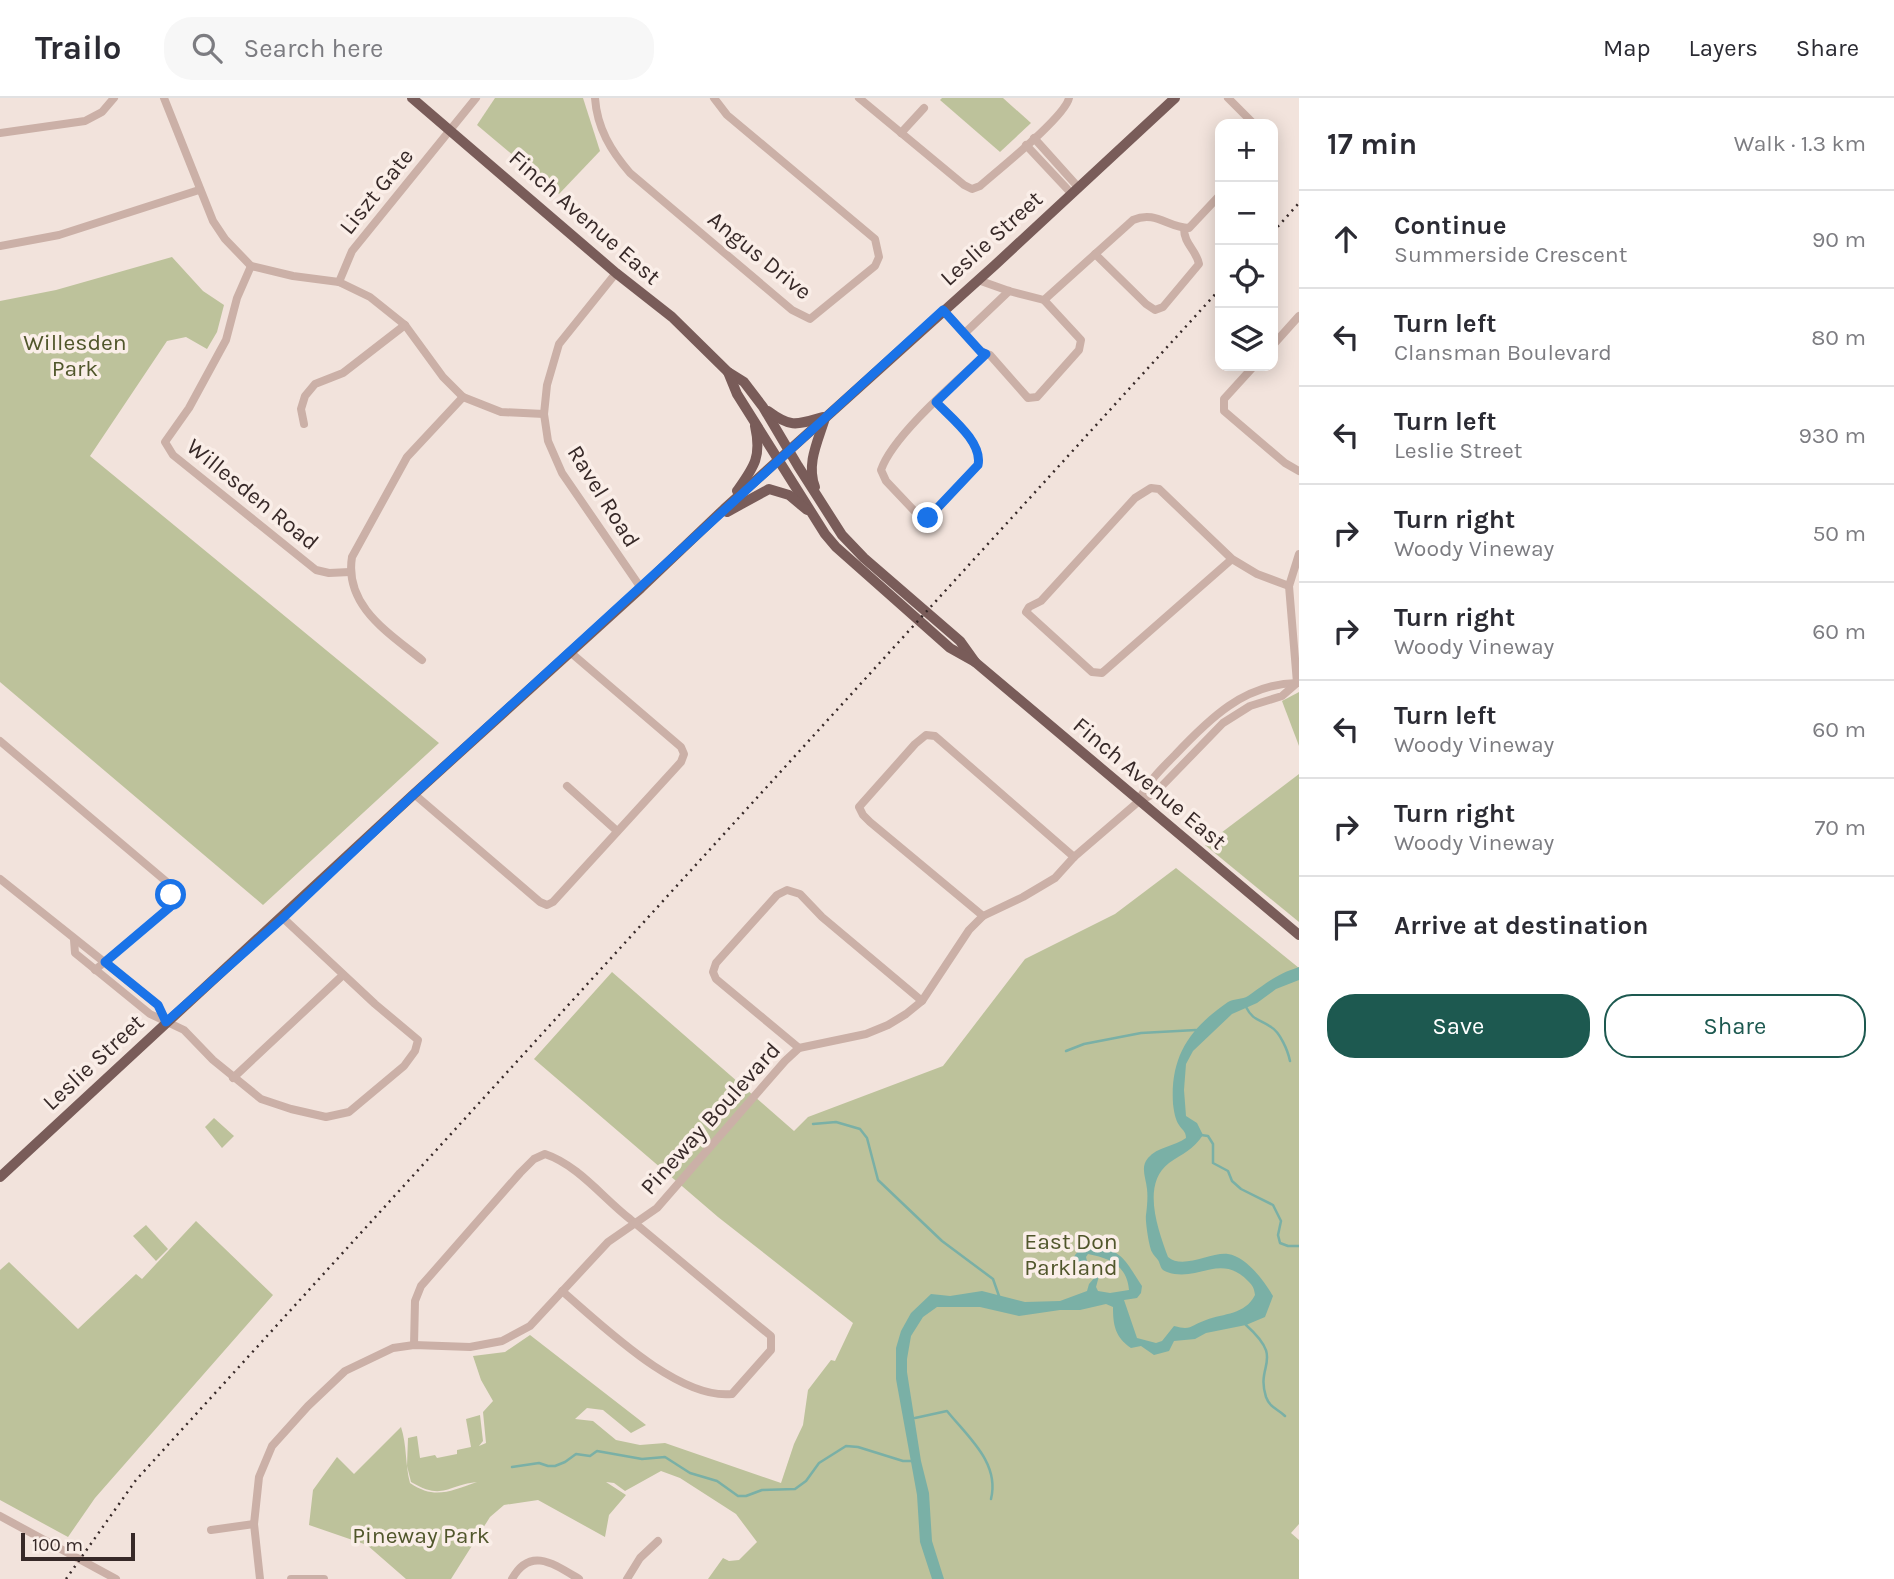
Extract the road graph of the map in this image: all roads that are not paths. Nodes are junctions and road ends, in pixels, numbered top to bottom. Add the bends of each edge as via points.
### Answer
1 (114, 98) edge
2 (164, 98) edge
3 (412, 98) edge
4 (476, 98) edge
5 (595, 98) edge
6 (714, 98) edge
7 (859, 98) edge
8 (1069, 98) edge
9 (1175, 98) edge
10 (1228, 98) edge
11 (925, 108) dead end
12 (1249, 119) edge
13 (451, 130) junction
14 (0, 133) edge
15 (901, 133) junction
16 (1034, 138) junction
17 (1026, 145) junction
18 (199, 190) junction
19 (1075, 190) junction
20 (1215, 200) edge
21 (1184, 229) junction
22 (0, 246) edge
23 (1095, 254) junction
24 (251, 266) junction
25 (616, 273) junction
26 (978, 280) junction
27 (339, 282) junction
28 (1009, 291) junction
29 (1044, 300) junction
30 (943, 310) junction
31 (1299, 316) edge
32 (405, 325) junction
33 (965, 332) junction
34 (1278, 339) edge
35 (986, 354) junction
36 (1249, 371) edge
37 (728, 372) junction
38 (463, 397) junction
39 (936, 402) junction
40 (763, 407) junction
41 (544, 414) junction
42 (753, 416) junction
43 (826, 416) junction
44 (304, 424) dead end
45 (788, 451) junction
46 (779, 459) junction
47 (1299, 471) edge
48 (823, 507) junction
49 (724, 509) junction
50 (712, 521) junction
51 (817, 521) junction
52 (1299, 554) edge
53 (1232, 559) junction
54 (350, 572) junction
55 (1289, 586) junction
56 (641, 588) junction
57 (570, 652) junction
58 (422, 660) dead end
59 (975, 662) junction
60 (1298, 683) edge
61 (0, 740) edge
62 (567, 786) dead end
63 (414, 794) junction
64 (1138, 802) junction
65 (617, 831) junction
66 (1074, 857) junction
67 (0, 879) edge
68 (983, 916) junction
69 (283, 918) junction
70 (1296, 933) edge
71 (74, 940) junction
72 (105, 962) junction
73 (95, 970) junction
74 (343, 975) junction
75 (922, 1001) junction
76 (166, 1022) junction
77 (799, 1048) junction
78 (233, 1078) junction
79 (0, 1177) edge
80 (635, 1223) junction
81 (562, 1291) junction
82 (414, 1345) junction
83 (0, 1516) edge
84 (254, 1524) junction
85 (211, 1530) dead end
86 (658, 1541) dead end
87 (116, 1579) edge
88 (260, 1579) edge
89 (291, 1579) edge
90 (324, 1579) edge
91 (512, 1579) edge
92 (579, 1579) edge
93 (627, 1579) edge

1 - 14 street via 102,112 85,121
2 - 18 street
3 - 13 main road, Finch Avenue East
4 - 13 street, Liszt Gate
5 - 6 street, Angus Drive via 606,138 630,173 792,310 810,319 874,266 879,257 875,239 727,115
7 - 15 street
8 - 16 street via 1068,106
9 - 19 main road, Leslie Street
10 - 12 street
11 - 15 street
13 - 25 main road, Finch Avenue East
13 - 27 street, Liszt Gate via 352,251
15 - 17 street via 972,189
16 - 17 street
16 - 19 street
17 - 19 street
18 - 22 street via 59,235
18 - 24 street via 225,239
19 - 26 main road, Leslie Street
20 - 21 street
21 - 23 street via 1142,216
21 - 23 street via 1184,239 1199,264 1163,307 1155,310
23 - 29 street
24 - 27 street
24 - 54 street, Willesden Road via 237,298 230,333 165,442 173,455 316,570
25 - 37 main road, Finch Avenue East via 672,317
25 - 41 street, Ravel Road via 559,345
26 - 28 street
26 - 30 main road, Leslie Street
27 - 32 street via 370,298
28 - 29 street
28 - 33 street
29 - 35 street via 1081,340 1079,350 1037,397 1028,398
30 - 33 street
30 - 43 main road, Leslie Street
31 - 34 street
32 - 38 street
32 - 44 street via 343,373 315,384 305,396
33 - 35 street
35 - 39 street
36 - 47 street via 1224,399 1224,411
37 - 40 main road, Finch Avenue East via 744,383
37 - 42 main road, Finch Avenue East
38 - 41 street via 501,412
38 - 54 street via 407,457 352,557
39 - 39 street via 890,451 881,470 922,519 970,474 979,459 972,441
40 - 43 main road via 795,425
40 - 45 main road, Finch Avenue East
41 - 56 street, Ravel Road via 548,442 562,473
42 - 46 main road, Finch Avenue East
42 - 49 main road via 758,454
43 - 45 main road, Leslie Street
43 - 48 main road via 811,467
45 - 46 main road, Leslie Street
45 - 48 main road, Finch Avenue East
46 - 49 main road, Leslie Street
46 - 51 main road, Finch Avenue East
48 - 59 main road, Finch Avenue East via 863,558 960,641
49 - 50 main road, Leslie Street
50 - 51 main road via 769,489 789,495
50 - 56 main road, Leslie Street
51 - 59 main road, Finch Avenue East via 847,559 950,648
52 - 55 street
53 - 53 street via 1159,489 1151,488 1135,498 1026,612 1092,672 1102,673
53 - 55 street
54 - 58 street via 357,598 373,620
55 - 60 street
56 - 57 main road, Leslie Street
57 - 63 main road, Leslie Street
57 - 65 street via 684,754
59 - 64 main road, Finch Avenue East
60 - 64 street, Pineway Boulevard via 1282,696 1250,706 1223,723 1155,793
61 - 72 street via 168,883 170,907
62 - 65 street
63 - 65 street via 547,905
63 - 69 main road, Leslie Street
64 - 66 street, Pineway Boulevard
64 - 70 main road, Finch Avenue East
66 - 68 street, Pineway Boulevard via 1055,878
66 - 68 street via 935,736 926,735 859,807 870,822
67 - 71 street
68 - 75 street, Pineway Boulevard
69 - 74 street
69 - 76 main road, Leslie Street
71 - 72 street
71 - 73 street via 75,953
72 - 73 street
72 - 76 street via 158,1005
73 - 76 street
74 - 78 street
74 - 78 street via 418,1040 404,1066 349,1112 326,1117 261,1099
75 - 77 street, Pineway Boulevard via 866,1034
75 - 77 street via 800,894 787,890 777,895 713,972
76 - 78 street via 184,1030
76 - 79 main road, Leslie Street
77 - 80 street, Pineway Boulevard via 657,1208
80 - 81 street, Pineway Boulevard via 608,1242
80 - 81 street via 771,1336 771,1350 732,1394 717,1396 666,1375
80 - 82 street via 557,1158 545,1154 534,1158 421,1286 415,1301
81 - 82 street, Pineway Boulevard via 530,1326 502,1341 470,1347
82 - 84 street, Pineway Boulevard via 393,1348 345,1371 272,1446 259,1477
83 - 87 street
84 - 85 street
84 - 88 street, Pineway Boulevard
86 - 93 street
89 - 90 street
91 - 92 street via 527,1561 540,1559

